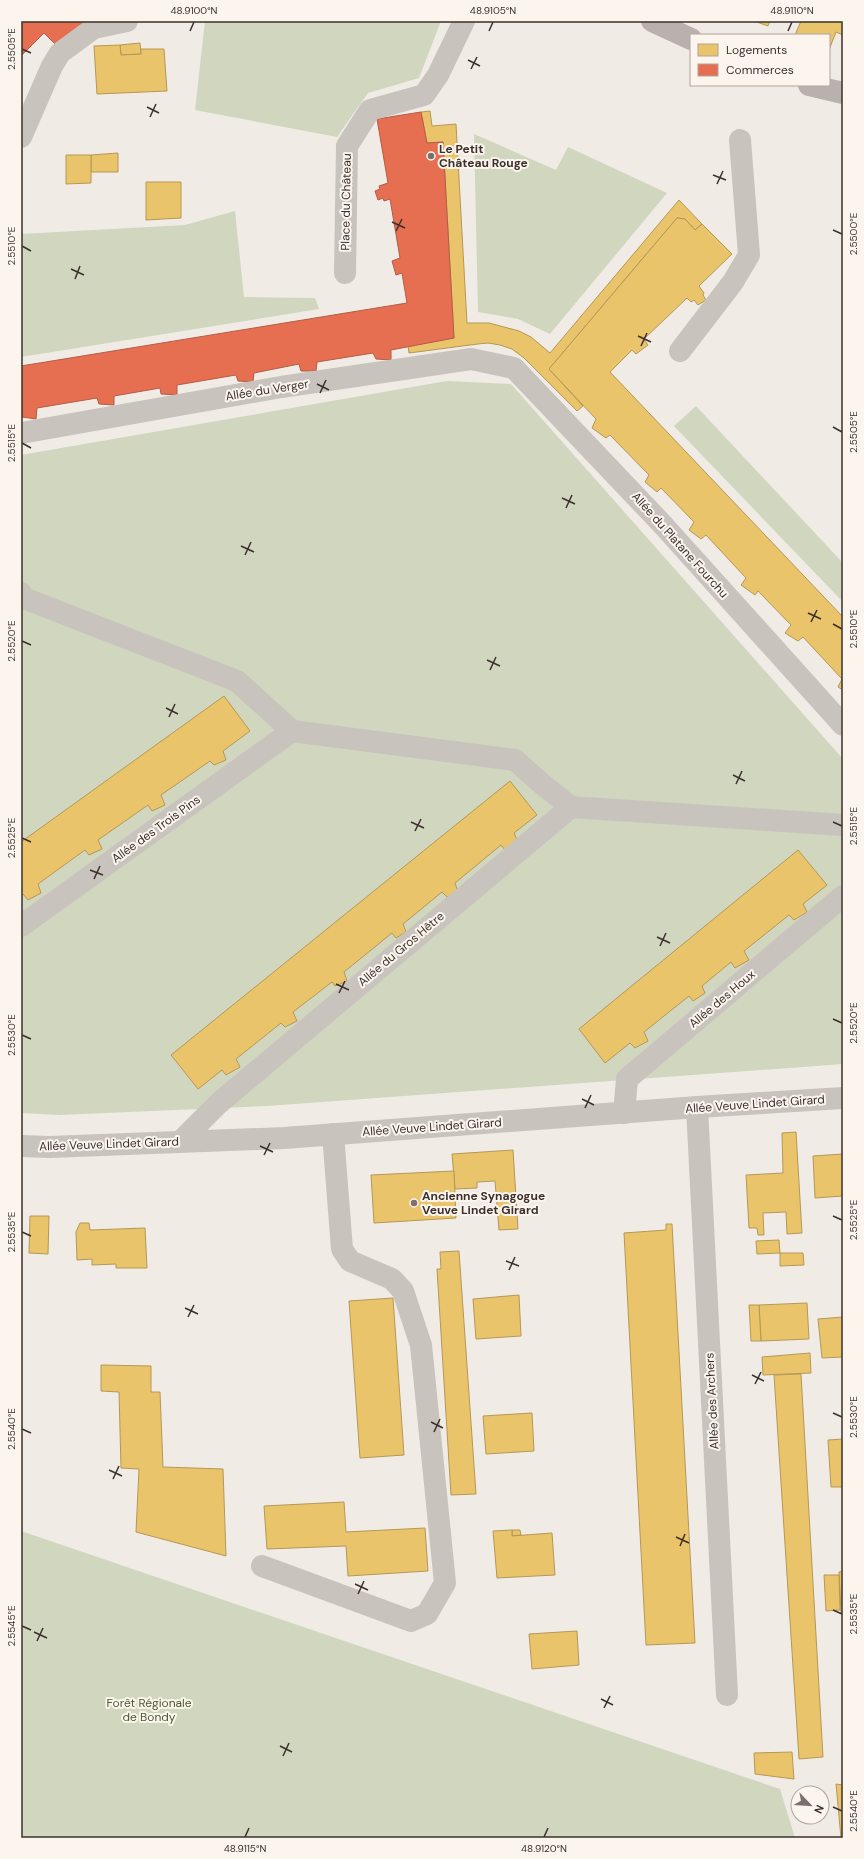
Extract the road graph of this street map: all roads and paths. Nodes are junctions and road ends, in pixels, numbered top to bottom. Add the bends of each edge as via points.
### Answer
1 (127, 21) edge
2 (464, 21) edge
3 (652, 21) edge
4 (690, 39) edge
5 (813, 86) edge
6 (843, 93) edge
7 (21, 137) edge
8 (740, 140) dead end
9 (345, 273) dead end
10 (680, 351) dead end
11 (514, 368) joint
12 (21, 433) edge
13 (21, 593) edge
14 (21, 597) edge
15 (843, 725) edge
16 (292, 731) junction
17 (571, 806) junction
18 (843, 825) edge
19 (843, 896) edge
20 (21, 926) edge
21 (843, 1098) edge
22 (697, 1107) junction
23 (624, 1113) junction
24 (333, 1134) junction
25 (180, 1142) junction
26 (21, 1146) edge
27 (262, 1566) dead end
28 (727, 1695) dead end

1 - 7 street via 94,28 60,53
2 - 9 street, Place du Château via 438,75 424,94 370,110 347,146
3 - 4 main road
5 - 6 main road
8 - 10 street via 749,255 733,282
11 - 12 street, Allée du Verger via 471,359 280,387
11 - 15 street, Allée du Platane Fourchu via 663,525
13 - 14 street
14 - 16 street via 237,680
16 - 17 street via 515,760
16 - 20 street, Allée des Trois Pins
17 - 18 street
17 - 25 street, Allée du Gros Hêtre via 219,1103
19 - 23 street, Allée des Houx via 627,1079
21 - 22 street, Allée Veuve Lindet Girard
22 - 23 street, Allée Veuve Lindet Girard
22 - 28 street, Allée des Archers
23 - 24 street, Allée Veuve Lindet Girard
24 - 25 street, Allée Veuve Lindet Girard
24 - 27 street via 342,1249 350,1261 392,1279 403,1291 421,1345 445,1583 427,1614 411,1621
25 - 26 street, Allée Veuve Lindet Girard

